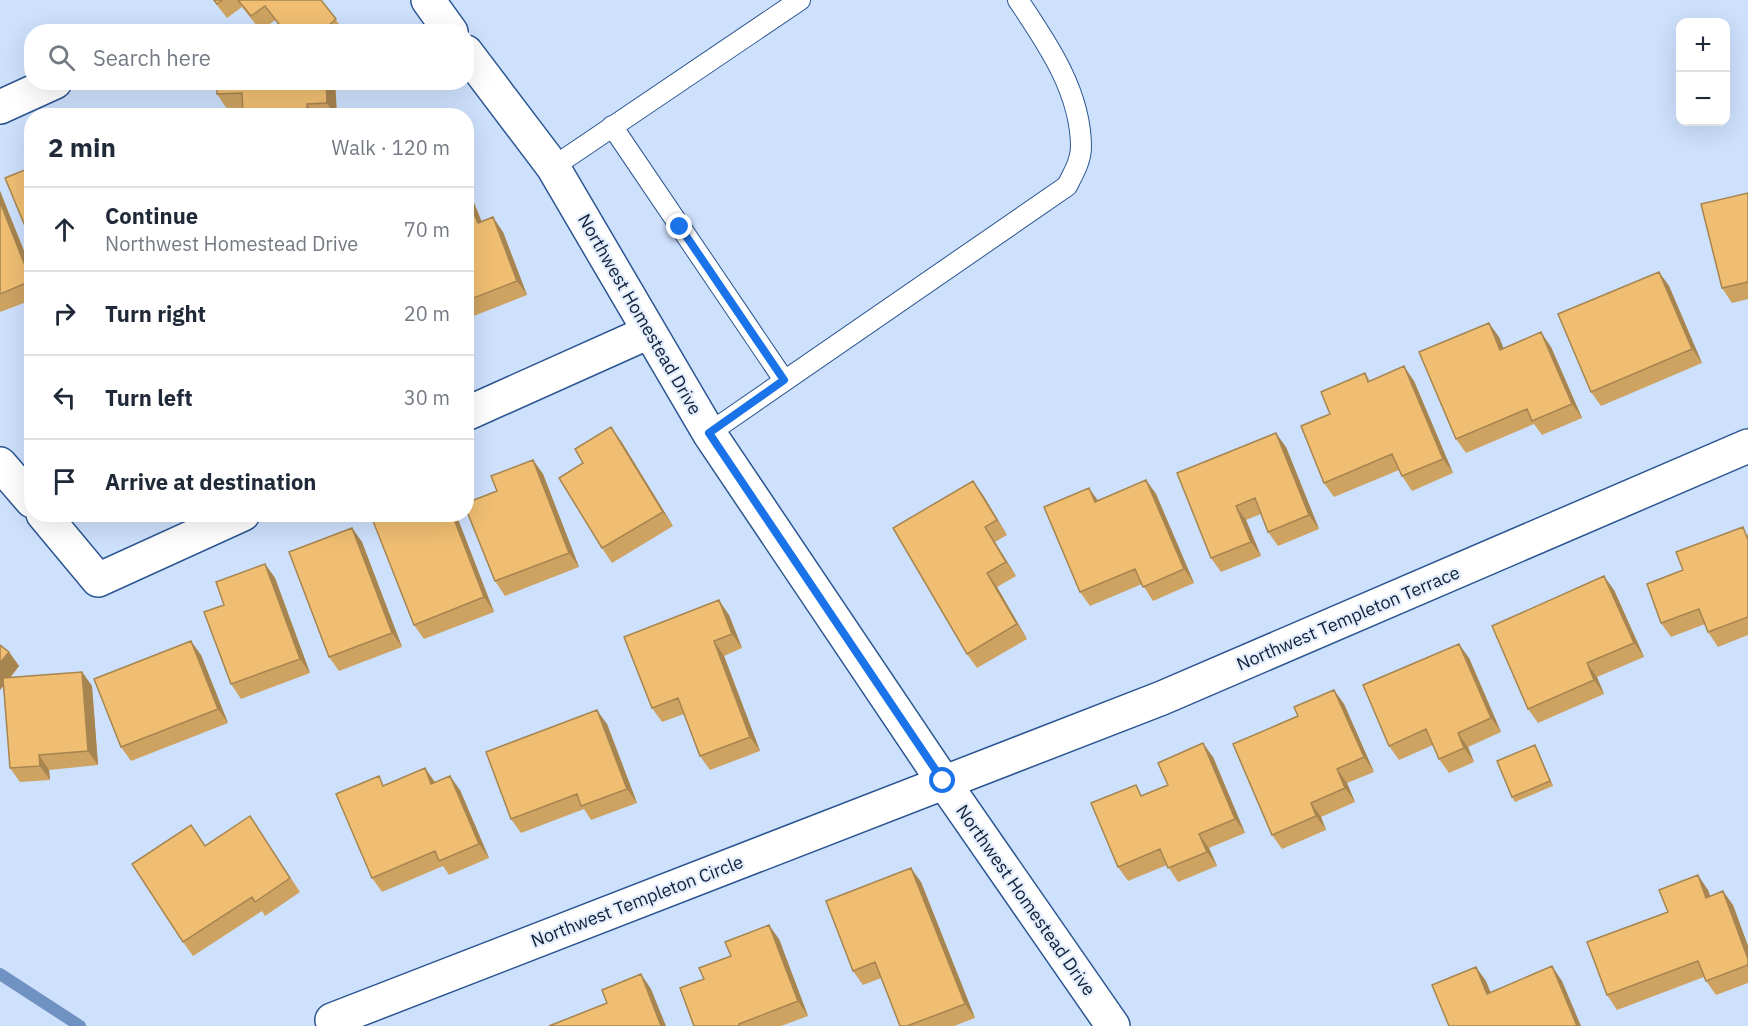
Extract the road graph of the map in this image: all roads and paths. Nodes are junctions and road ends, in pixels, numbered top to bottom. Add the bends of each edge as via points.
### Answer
1 (428, 0) edge
2 (800, 0) edge
3 (1018, 0) edge
4 (445, 24) edge
5 (474, 62) edge
6 (37, 90) edge
7 (0, 106) edge
8 (612, 126) junction
9 (553, 166) junction
10 (649, 332) junction
11 (784, 380) junction
12 (474, 410) edge
13 (709, 433) junction
14 (1748, 446) edge
15 (0, 464) edge
16 (24, 492) edge
17 (50, 522) edge
18 (225, 522) edge
19 (943, 781) junction
20 (332, 1020) dead end
21 (1113, 1026) edge

1 - 4 street
2 - 8 lane
3 - 11 lane via 1056,56 1076,116 1081,148 1067,186
5 - 9 street, Northwest Homestead Drive
6 - 7 street
8 - 9 lane
8 - 11 lane
9 - 10 street, Northwest Homestead Drive
10 - 12 street
10 - 13 street, Northwest Homestead Drive
11 - 13 lane
13 - 19 street, Northwest Homestead Drive
14 - 19 street, Northwest Templeton Terrace via 1162,698
15 - 16 street
17 - 18 street via 98,580
19 - 20 street, Northwest Templeton Circle
19 - 21 street, Northwest Homestead Drive

